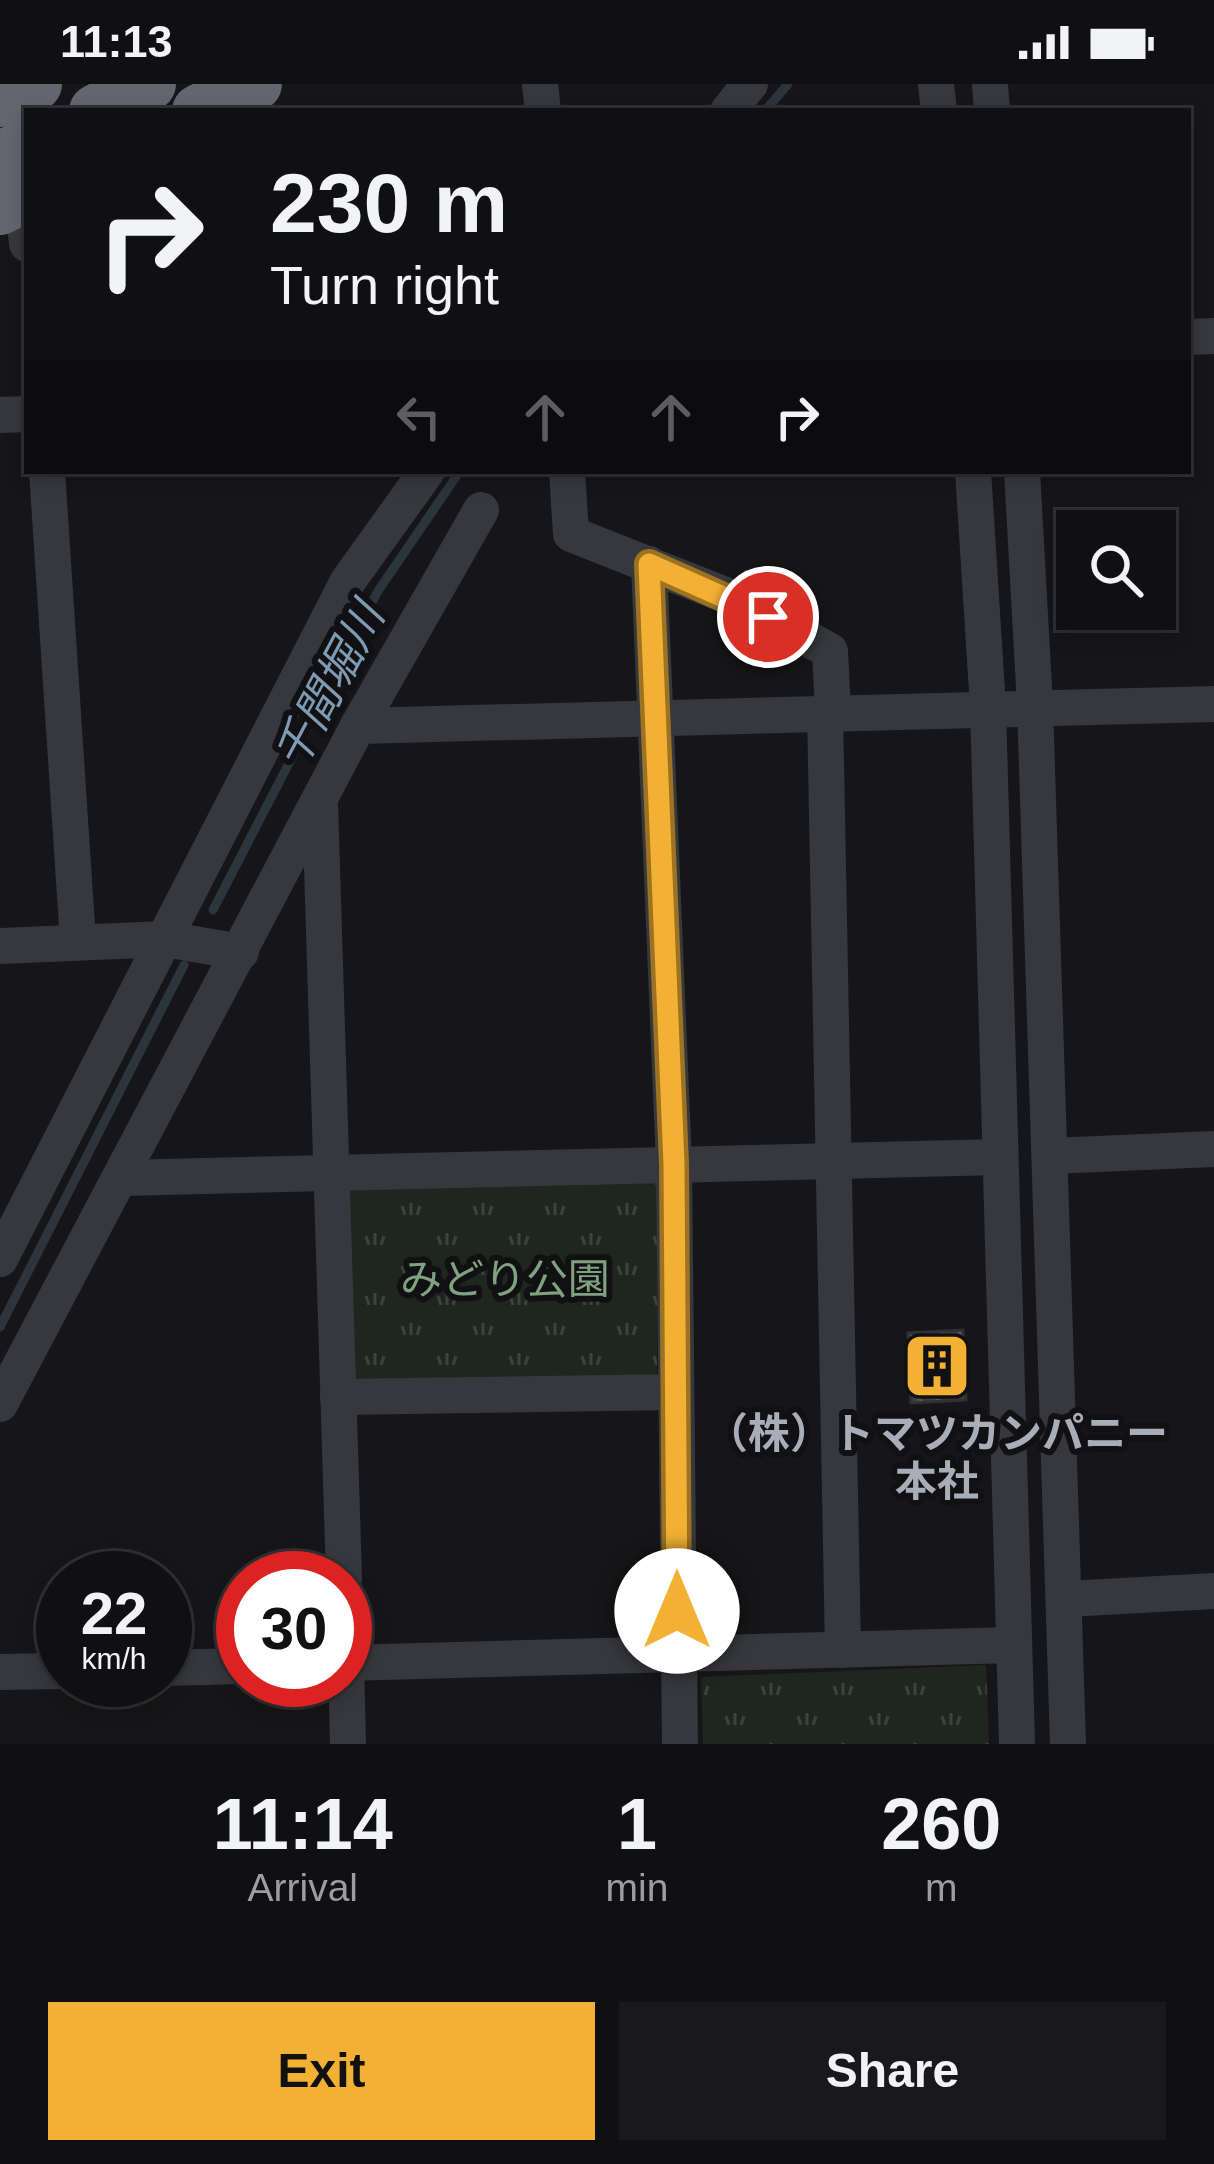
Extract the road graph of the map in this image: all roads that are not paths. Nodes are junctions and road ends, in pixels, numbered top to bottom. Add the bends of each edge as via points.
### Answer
1 (148, 84) edge
2 (255, 84) edge
3 (751, 84) edge
4 (101, 108) edge
5 (205, 108) edge
6 (731, 108) edge
7 (47, 474) edge
8 (426, 474) edge
9 (567, 474) edge
10 (973, 474) edge
11 (1022, 474) edge
12 (481, 510) dead end
13 (649, 564) junction
14 (1214, 704) edge
15 (1035, 705) junction
16 (988, 706) junction
17 (829, 710) junction
18 (655, 715) junction
19 (358, 726) junction
20 (320, 799) junction
21 (165, 939) junction
22 (78, 941) junction
23 (0, 946) edge
24 (241, 952) junction
25 (1214, 1149) edge
26 (1051, 1156) junction
27 (1000, 1157) junction
28 (837, 1161) junction
29 (674, 1164) junction
30 (331, 1171) junction
31 (121, 1178) junction
32 (0, 1259) edge
33 (676, 1392) junction
34 (338, 1397) junction
35 (0, 1404) edge
36 (343, 1551) edge
37 (1214, 1591) edge
38 (1066, 1599) junction
39 (1013, 1645) junction
40 (843, 1650) junction
41 (678, 1655) junction
42 (372, 1663) edge
43 (36, 1671) edge
44 (0, 1672) edge
45 (347, 1707) edge
46 (348, 1744) edge
47 (680, 1744) edge
48 (1017, 1744) edge
49 (1069, 1744) edge

1 - 4 highway
2 - 5 highway
3 - 6 street
7 - 22 street
8 - 21 street via 348,580
9 - 13 street via 571,534
10 - 16 street
11 - 15 street
12 - 19 street
13 - 17 street via 738,600 830,651
13 - 18 street
14 - 15 street
15 - 16 street
15 - 26 street
16 - 17 street
16 - 27 street
17 - 18 street
17 - 28 street
18 - 19 street
18 - 29 street
19 - 20 street
20 - 24 street
20 - 30 street
21 - 22 street
21 - 24 street
21 - 32 street
22 - 23 street
24 - 31 street
25 - 26 street
26 - 38 street
27 - 28 street
27 - 39 street
28 - 29 street
28 - 40 street
29 - 30 street
29 - 33 street
30 - 31 street
30 - 34 street
31 - 35 street
33 - 34 street
33 - 41 street
34 - 36 street
37 - 38 street
38 - 49 street
39 - 40 street
39 - 48 street
40 - 41 street
41 - 42 street
41 - 47 street
43 - 44 street
45 - 46 street

